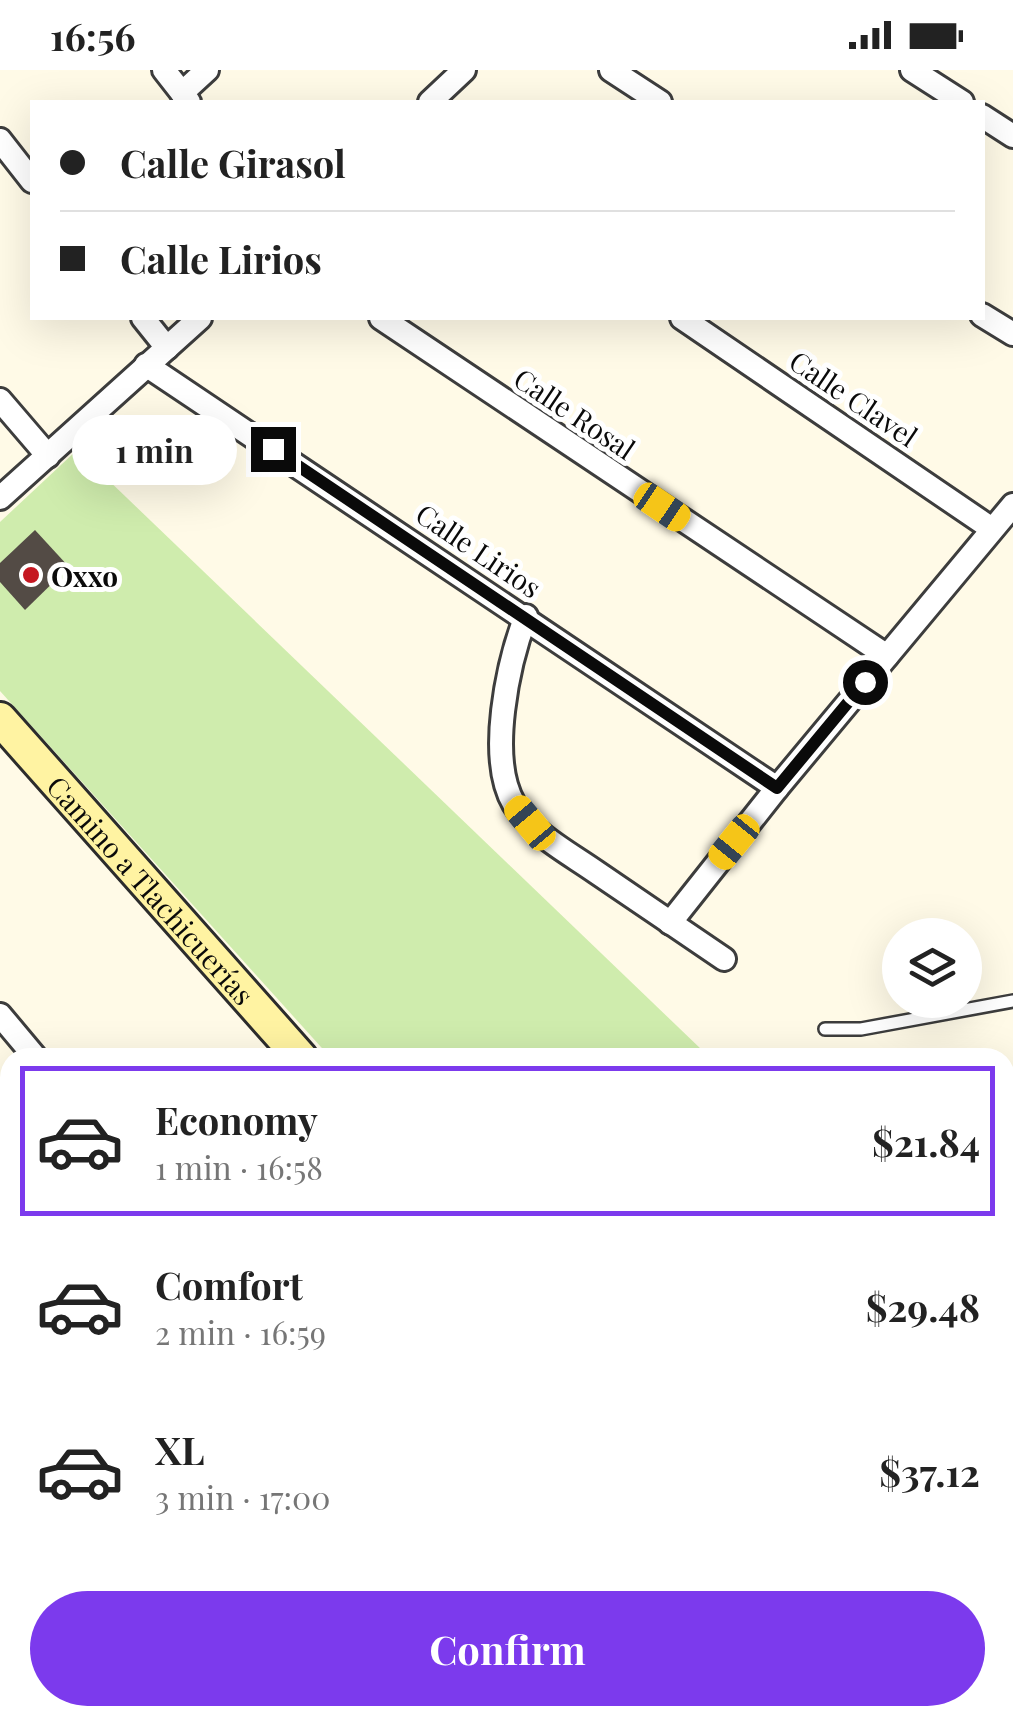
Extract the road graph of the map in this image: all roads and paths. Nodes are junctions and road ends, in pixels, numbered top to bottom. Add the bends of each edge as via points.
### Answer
1 (164, 70) edge
2 (207, 70) edge
3 (464, 70) edge
4 (612, 70) edge
5 (930, 74) edge
6 (186, 98) edge
7 (432, 100) edge
8 (657, 100) edge
9 (960, 100) edge
10 (985, 118) edge
11 (1013, 136) edge
12 (0, 140) edge
13 (30, 178) edge
14 (985, 317) edge
15 (145, 320) edge
16 (198, 320) edge
17 (385, 320) edge
18 (685, 320) edge
19 (1013, 334) edge
20 (167, 348) junction
21 (146, 365) junction
22 (0, 400) edge
23 (48, 456) junction
24 (0, 498) edge
25 (1013, 504) edge
26 (992, 529) junction
27 (526, 616) junction
28 (887, 656) junction
29 (0, 719) edge
30 (777, 788) junction
31 (670, 923) junction
32 (724, 959) dead end
33 (1013, 1001) edge
34 (0, 1015) edge
35 (825, 1029) dead end
36 (28, 1048) edge
37 (292, 1048) edge

1 - 6 street
2 - 6 street
3 - 7 street
4 - 8 street
5 - 9 street
10 - 11 street
12 - 13 street
14 - 19 street
15 - 20 street
16 - 20 street
17 - 28 street, Calle Rosal
18 - 26 street, Calle Clavel
20 - 21 street
21 - 23 street
21 - 27 street, Calle Lirios
22 - 23 street
23 - 24 street
25 - 26 street
26 - 28 street
27 - 30 street, Calle Lirios
27 - 31 street via 513,648 503,731 502,761 514,804 556,845
28 - 30 street
29 - 37 street, Camino a Tlachicuerías
30 - 31 street
31 - 32 street
33 - 35 lane via 861,1029
34 - 36 street

